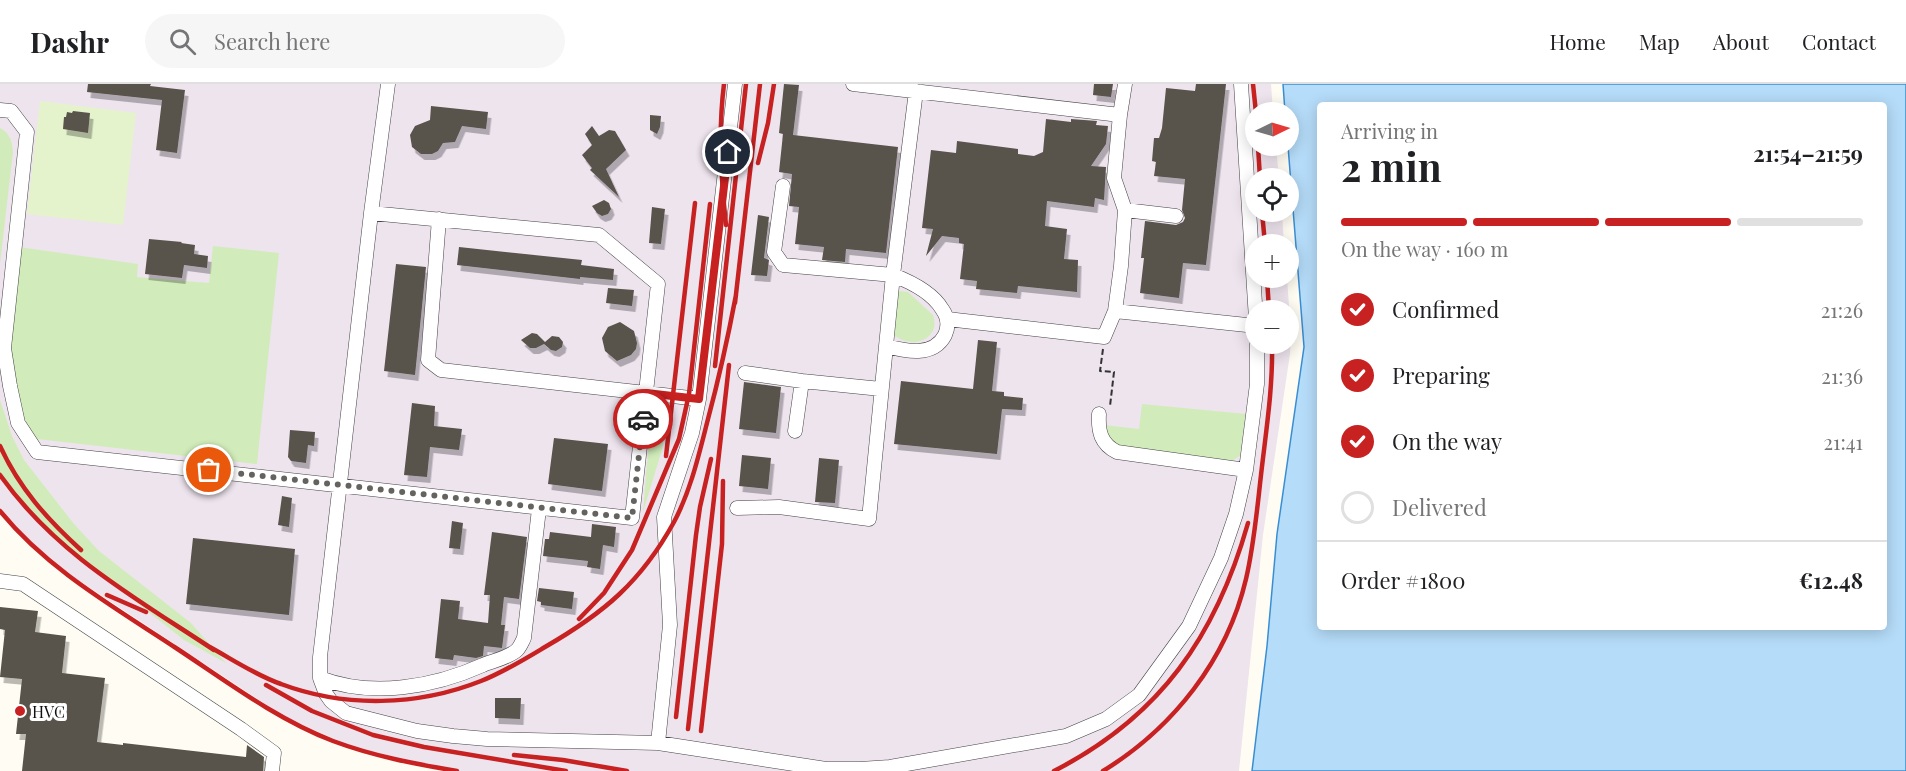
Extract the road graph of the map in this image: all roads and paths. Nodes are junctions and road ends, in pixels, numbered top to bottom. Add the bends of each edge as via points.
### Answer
1 (388, 84) edge
2 (735, 84) edge
3 (853, 84) edge
4 (1125, 84) edge
5 (1241, 84) edge
6 (916, 91) junction
7 (0, 110) edge
8 (1120, 115) junction
9 (783, 186) dead end
10 (1125, 210) junction
11 (370, 213) junction
12 (1176, 216) dead end
13 (439, 219) junction
14 (893, 275) junction
15 (1255, 300) edge
16 (1115, 310) junction
17 (947, 319) junction
18 (1245, 325) edge
19 (1104, 337) junction
20 (886, 346) junction
21 (1257, 354) edge
22 (746, 373) dead end
23 (802, 381) junction
24 (881, 389) junction
25 (646, 393) junction
26 (699, 399) junction
27 (1099, 414) joint
28 (795, 431) dead end
29 (1246, 470) junction
30 (339, 485) junction
31 (737, 508) dead end
32 (539, 509) junction
33 (0, 580) edge
34 (320, 678) junction
35 (658, 743) junction
36 (272, 771) edge

1 - 11 lane
2 - 26 lane
3 - 6 lane
4 - 8 lane
5 - 15 lane
6 - 8 lane
6 - 14 lane
7 - 30 lane via 11,111 27,132 4,348 18,423 37,452
8 - 10 lane via 1114,178
9 - 14 lane via 774,252 783,265
10 - 12 lane
10 - 16 lane
11 - 13 lane
11 - 30 lane
13 - 25 lane via 599,235 650,277 658,284
13 - 25 lane via 428,360 441,370
14 - 17 lane via 928,294
14 - 20 lane
16 - 18 lane
16 - 19 lane
17 - 19 lane
17 - 20 lane via 947,330 934,347 908,352
19 - 27 path via 1100,371 1114,372 1109,416
20 - 24 lane
21 - 29 lane
22 - 23 lane
23 - 24 lane
23 - 28 lane
24 - 31 lane via 869,519 779,507
25 - 26 lane
25 - 32 lane via 632,518
26 - 35 lane via 664,517 670,625
27 - 29 lane via 1102,440 1117,452
29 - 35 lane via 1221,558 1189,626 1139,695 1106,719 1066,736 860,769 826,768
30 - 32 lane
30 - 34 lane
32 - 34 lane via 524,638 516,651 464,674 409,686 357,687
33 - 36 lane via 23,584 241,729 274,753
34 - 35 lane via 328,696 346,713 417,731 488,739

